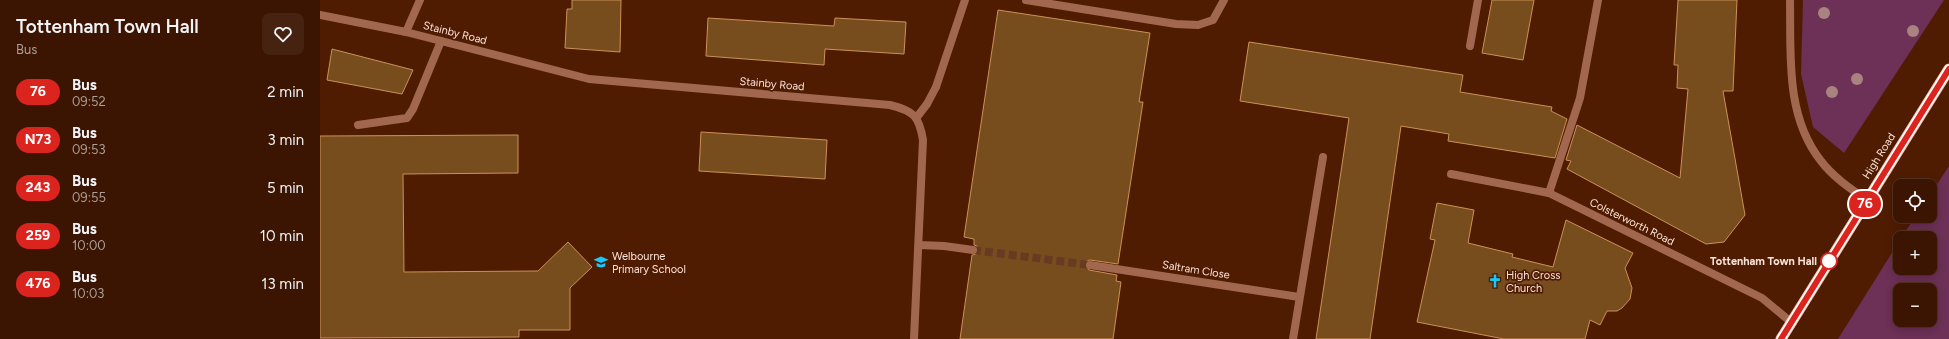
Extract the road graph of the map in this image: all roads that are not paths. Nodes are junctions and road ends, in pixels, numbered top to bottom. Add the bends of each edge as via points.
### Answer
1 (420, 0) edge
2 (965, 0) edge
3 (1026, 0) edge
4 (1224, 0) edge
5 (1478, 0) edge
6 (1598, 0) edge
7 (1790, 0) edge
8 (320, 15) edge
9 (406, 32) junction
10 (440, 41) junction
11 (1470, 46) dead end
12 (1949, 69) edge
13 (917, 117) junction
14 (358, 125) dead end
15 (1323, 157) dead end
16 (1451, 174) dead end
17 (1549, 193) junction
18 (1867, 200) junction
19 (918, 245) junction
20 (973, 250) tunnel mouth
21 (1090, 265) tunnel mouth
22 (1299, 297) junction
23 (1791, 322) junction
24 (914, 339) edge
25 (1293, 339) edge
26 (1781, 339) edge

1 - 9 street
2 - 13 street via 936,87
3 - 4 street via 1176,24 1198,25 1213,20
5 - 11 street
6 - 17 street via 1580,98
7 - 18 street via 1794,102 1808,140 1821,161 1838,180
8 - 9 street, Stainby Road
9 - 10 street, Stainby Road
10 - 13 street, Stainby Road via 589,79 890,105
10 - 14 street via 413,109 406,118
12 - 18 highway, High Road
13 - 19 street via 923,140
15 - 22 street
16 - 17 street, Colsterworth Road
17 - 23 street, Colsterworth Road via 1762,298
18 - 23 highway, High Road
19 - 20 street
19 - 24 street
21 - 22 street, Saltram Close
22 - 25 street
23 - 26 highway, High Road

